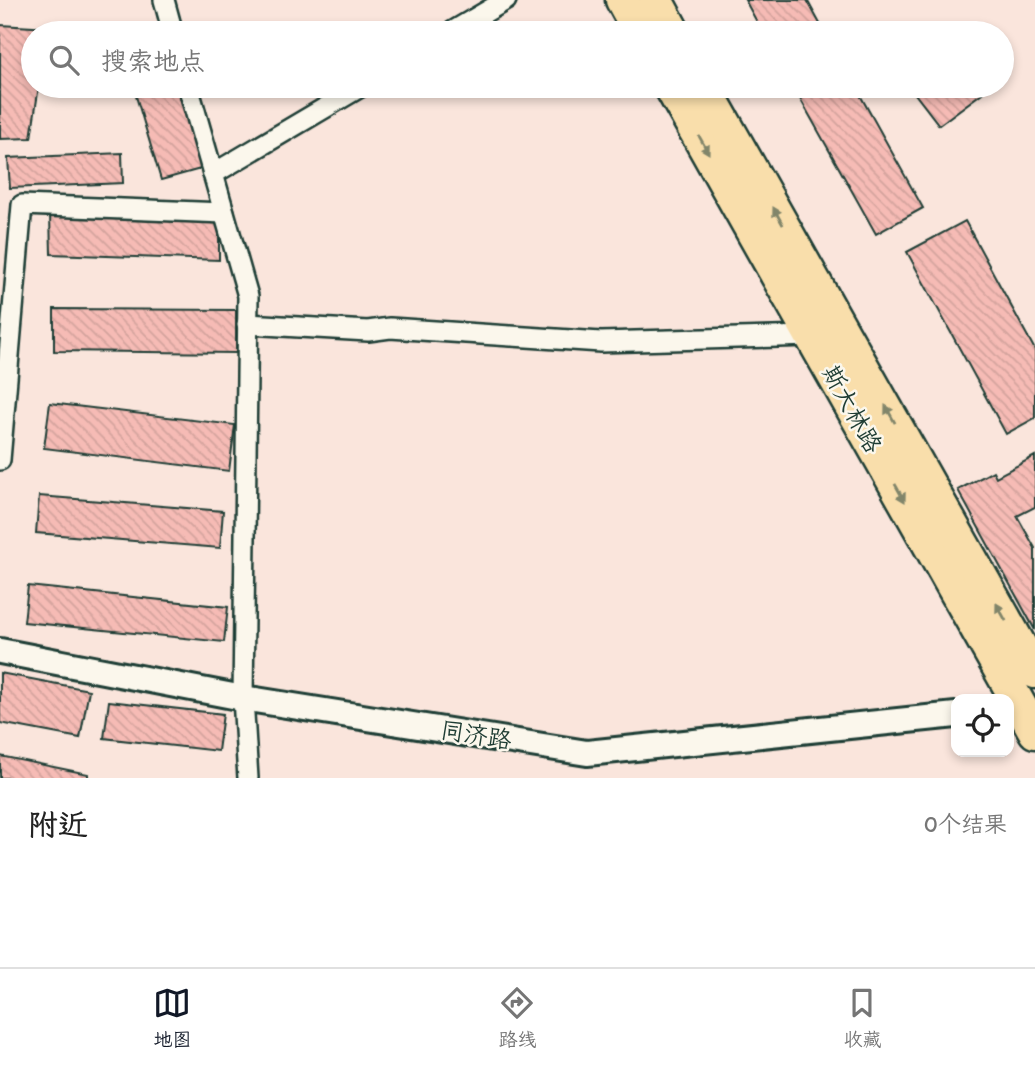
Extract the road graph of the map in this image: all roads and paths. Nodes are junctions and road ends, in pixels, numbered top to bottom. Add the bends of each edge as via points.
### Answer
1 (164, 0) edge
2 (506, 0) edge
3 (622, 0) edge
4 (656, 0) edge
5 (170, 21) edge
6 (470, 21) edge
7 (633, 21) edge
8 (667, 21) edge
9 (191, 98) edge
10 (342, 98) edge
11 (677, 98) edge
12 (711, 98) edge
13 (213, 174) junction
14 (224, 213) junction
15 (247, 324) junction
16 (811, 336) junction
17 (0, 460) edge
18 (0, 651) edge
19 (1035, 671) edge
20 (243, 698) junction
21 (951, 716) edge
22 (1022, 717) edge
23 (248, 778) edge

1 - 5 street
2 - 6 street
3 - 7 main road
4 - 8 main road
9 - 13 street
10 - 13 street
11 -> 16 main road, 斯大林路
19 -> 12 main road, 斯大林路
13 - 14 street
14 - 15 street via 248,296
14 - 17 street via 22,205
15 - 16 street via 601,342
15 - 20 street
16 -> 22 main road, 斯大林路
18 - 20 street, 同济路
20 - 21 street, 同济路 via 587,752
20 - 23 street

